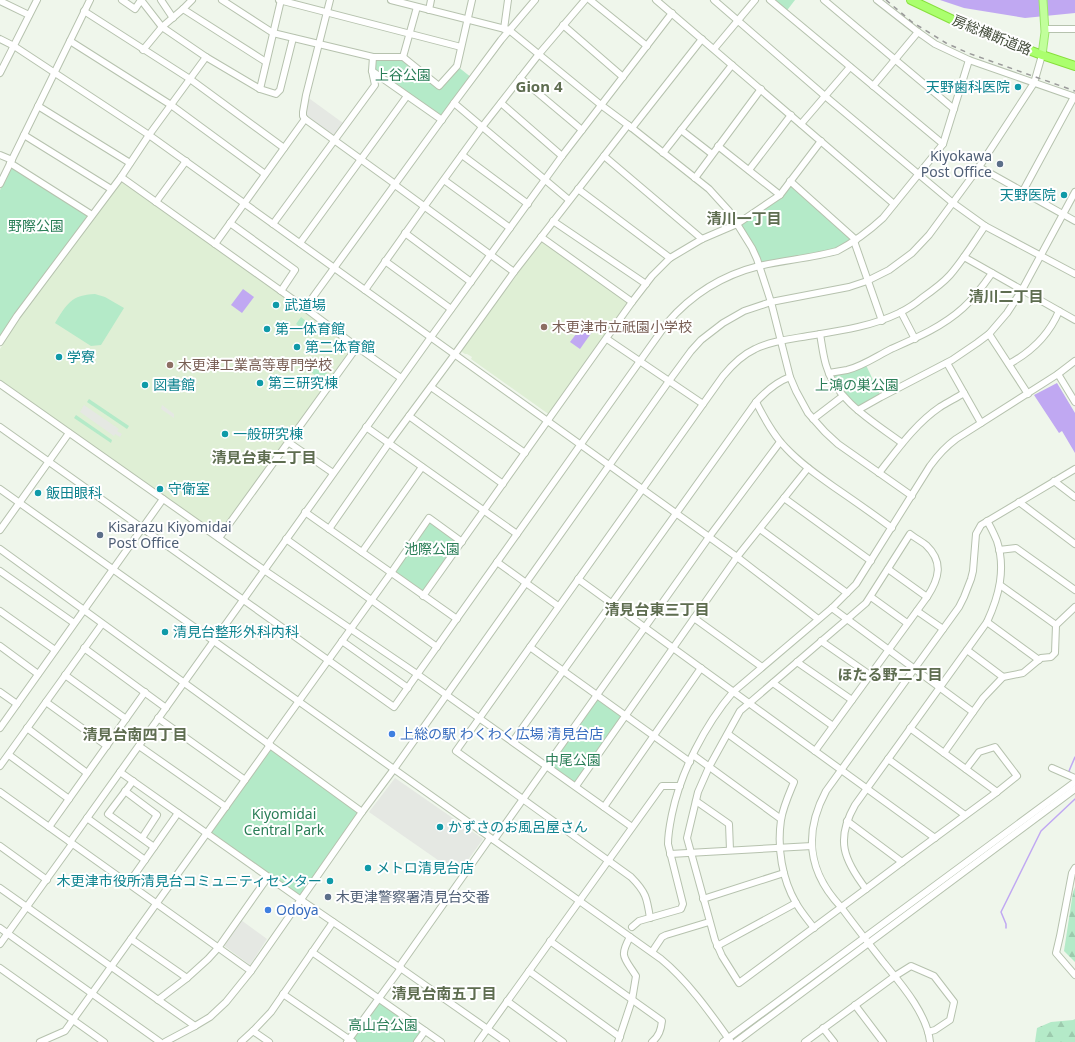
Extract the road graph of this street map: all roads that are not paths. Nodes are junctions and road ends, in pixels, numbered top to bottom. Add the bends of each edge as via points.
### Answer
1 (0, 0) edge
2 (37, 0) edge
3 (90, 0) edge
4 (122, 0) edge
5 (141, 0) edge
6 (161, 0) edge
7 (222, 0) edge
8 (280, 0) edge
9 (330, 0) edge
10 (391, 0) edge
11 (432, 0) edge
12 (472, 0) edge
13 (508, 0) edge
14 (535, 0) edge
15 (585, 0) edge
16 (590, 0) edge
17 (656, 0) edge
18 (714, 0) edge
19 (755, 0) edge
20 (770, 0) edge
21 (824, 0) edge
22 (877, 0) edge
23 (911, 0) edge
24 (1043, 0) edge
25 (190, 1) edge
26 (417, 7) junction
27 (184, 9) junction
28 (429, 10) junction
29 (84, 12) junction
30 (327, 13) junction
31 (672, 13) junction
32 (29, 15) junction
33 (173, 18) junction
34 (467, 20) junction
35 (737, 20) junction
36 (563, 25) junction
37 (162, 27) junction
38 (1045, 29) junction
39 (1075, 29) edge
40 (507, 30) junction
41 (918, 32) junction
42 (273, 33) junction
43 (410, 34) junction
44 (293, 38) junction
45 (0, 39) edge
46 (702, 39) junction
47 (70, 41) junction
48 (319, 44) junction
49 (14, 46) junction
50 (646, 46) junction
51 (461, 47) junction
52 (714, 49) junction
53 (144, 50) junction
54 (539, 54) junction
55 (1042, 55) junction
56 (206, 57) junction
57 (373, 57) junction
58 (403, 57) junction
59 (895, 60) junction
60 (969, 60) junction
61 (266, 62) junction
62 (732, 65) junction
63 (1075, 66) edge
64 (850, 67) junction
65 (372, 71) junction
66 (54, 72) junction
67 (0, 73) edge
68 (381, 77) junction
69 (622, 77) junction
70 (520, 78) junction
71 (190, 79) junction
72 (1034, 83) junction
73 (375, 85) junction
74 (873, 86) junction
75 (260, 89) junction
76 (761, 89) junction
77 (407, 96) junction
78 (825, 96) junction
79 (1075, 97) edge
80 (454, 103) junction
81 (501, 103) junction
82 (171, 105) junction
83 (601, 105) junction
84 (38, 106) junction
85 (954, 109) junction
86 (791, 115) junction
87 (305, 119) junction
88 (442, 120) junction
89 (801, 124) junction
90 (630, 126) junction
91 (482, 127) junction
92 (582, 130) junction
93 (681, 130) junction
94 (24, 135) junction
95 (150, 135) junction
96 (334, 139) junction
97 (821, 141) junction
98 (943, 144) junction
99 (718, 146) junction
100 (284, 148) junction
101 (663, 153) junction
102 (0, 154) edge
103 (712, 154) junction
104 (462, 155) junction
105 (562, 156) junction
106 (604, 156) junction
107 (361, 159) junction
108 (186, 161) junction
109 (11, 162) junction
110 (130, 163) junction
111 (979, 167) junction
112 (749, 170) junction
113 (265, 174) junction
114 (918, 174) junction
115 (121, 177) junction
116 (694, 178) junction
117 (444, 180) junction
118 (545, 180) junction
119 (790, 181) junction
120 (0, 184) edge
121 (395, 185) junction
122 (112, 189) junction
123 (578, 189) junction
124 (1023, 192) junction
125 (1075, 192) edge
126 (780, 195) junction
127 (569, 200) junction
128 (156, 202) junction
129 (244, 203) junction
130 (953, 203) junction
131 (528, 204) junction
132 (894, 204) junction
133 (424, 206) junction
134 (1063, 214) junction
135 (92, 215) junction
136 (553, 221) junction
137 (1075, 221) edge
138 (230, 223) junction
139 (273, 224) junction
140 (737, 224) junction
141 (985, 226) junction
142 (510, 228) junction
143 (405, 234) junction
144 (541, 237) junction
145 (702, 240) junction
146 (855, 240) junction
147 (300, 243) junction
148 (215, 244) junction
149 (491, 255) junction
150 (1041, 255) junction
151 (964, 257) junction
152 (670, 258) junction
153 (385, 262) junction
154 (760, 266) junction
155 (335, 268) junction
156 (514, 272) junction
157 (992, 273) junction
158 (1075, 274) edge
159 (867, 281) junction
160 (471, 282) junction
161 (646, 284) junction
162 (365, 290) junction
163 (1022, 290) junction
164 (281, 291) junction
165 (632, 302) junction
166 (771, 302) junction
167 (305, 308) junction
168 (451, 309) junction
169 (1059, 311) junction
170 (901, 312) junction
171 (1075, 320) edge
172 (882, 321) junction
173 (820, 334) junction
174 (989, 334) junction
175 (431, 337) junction
176 (607, 339) junction
177 (915, 339) junction
178 (780, 341) junction
179 (0, 342) edge
180 (357, 347) junction
181 (455, 354) junction
182 (640, 361) junction
183 (1075, 362) edge
184 (947, 363) junction
185 (1008, 364) junction
186 (829, 372) junction
187 (1058, 374) junction
188 (790, 377) junction
189 (401, 378) junction
190 (669, 381) junction
191 (0, 384) edge
192 (431, 386) junction
193 (964, 393) junction
194 (1028, 394) junction
195 (843, 396) junction
196 (756, 402) junction
197 (1075, 402) edge
198 (703, 404) junction
199 (858, 410) junction
200 (409, 416) junction
201 (813, 419) junction
202 (548, 421) junction
203 (981, 423) junction
204 (0, 427) edge
205 (366, 427) junction
206 (69, 433) junction
207 (288, 442) junction
208 (780, 442) junction
209 (389, 443) junction
210 (902, 443) junction
211 (580, 444) junction
212 (525, 453) junction
213 (49, 462) junction
214 (609, 465) junction
215 (422, 467) junction
216 (808, 468) junction
217 (1075, 469) edge
218 (333, 473) junction
219 (880, 473) junction
220 (1054, 482) junction
221 (503, 484) junction
222 (0, 489) edge
223 (642, 489) junction
224 (912, 496) junction
225 (1075, 496) edge
226 (784, 498) junction
227 (163, 499) junction
228 (1019, 502) junction
229 (20, 503) junction
230 (484, 511) junction
231 (305, 512) junction
232 (676, 513) junction
233 (987, 521) junction
234 (142, 528) junction
235 (892, 528) junction
236 (329, 529) junction
237 (760, 529) junction
238 (0, 530) edge
239 (517, 534) junction
240 (709, 537) junction
241 (219, 538) junction
242 (286, 539) junction
243 (462, 542) junction
244 (1075, 544) edge
245 (0, 550) edge
246 (999, 550) junction
247 (362, 552) junction
248 (737, 557) junction
249 (871, 561) junction
250 (497, 562) junction
251 (112, 569) junction
252 (888, 569) junction
253 (264, 570) junction
254 (0, 572) edge
255 (391, 573) junction
256 (578, 579) junction
257 (526, 583) junction
258 (1000, 585) junction
259 (1075, 590) edge
260 (847, 593) junction
261 (424, 596) junction
262 (871, 596) junction
263 (926, 597) junction
264 (243, 600) junction
265 (372, 600) junction
266 (612, 603) junction
267 (558, 606) junction
268 (1075, 607) edge
269 (832, 608) junction
270 (83, 610) junction
271 (917, 610) junction
272 (2, 612) edge
273 (694, 618) junction
274 (457, 619) junction
275 (818, 619) junction
276 (847, 619) junction
277 (0, 620) edge
278 (987, 622) junction
279 (74, 623) junction
280 (907, 623) junction
281 (102, 624) junction
282 (1056, 625) junction
283 (645, 627) junction
284 (351, 629) junction
285 (943, 629) junction
286 (214, 641) junction
287 (342, 641) junction
288 (821, 641) junction
289 (0, 646) edge
290 (437, 647) junction
291 (530, 647) junction
292 (84, 648) junction
293 (673, 648) junction
294 (55, 650) junction
295 (888, 650) junction
296 (967, 650) junction
297 (328, 660) junction
298 (1039, 660) junction
299 (797, 662) junction
300 (762, 667) junction
301 (701, 668) junction
302 (914, 668) junction
303 (563, 671) junction
304 (38, 674) junction
305 (418, 674) junction
306 (65, 675) junction
307 (870, 675) junction
308 (1003, 677) junction
309 (184, 683) junction
310 (773, 683) junction
311 (940, 687) junction
312 (408, 688) junction
313 (0, 692) edge
314 (145, 692) junction
315 (733, 692) junction
316 (446, 694) junction
317 (597, 695) junction
318 (852, 700) junction
319 (298, 701) junction
320 (46, 702) junction
321 (749, 703) junction
322 (17, 704) junction
323 (166, 708) junction
324 (973, 712) junction
325 (626, 715) junction
326 (158, 718) junction
327 (480, 718) junction
328 (126, 719) junction
329 (833, 726) junction
330 (0, 728) edge
331 (27, 728) junction
332 (910, 728) junction
333 (728, 734) junction
334 (654, 736) junction
335 (513, 741) junction
336 (269, 744) junction
337 (107, 746) junction
338 (138, 746) junction
339 (815, 751) junction
340 (944, 753) junction
341 (9, 754) junction
342 (693, 755) junction
343 (888, 759) junction
344 (690, 762) junction
345 (0, 766) edge
346 (547, 766) junction
347 (709, 767) junction
348 (1052, 768) dead end
349 (394, 769) junction
350 (966, 769) junction
351 (841, 770) junction
352 (120, 772) junction
353 (87, 773) junction
354 (1075, 778) edge
355 (245, 780) junction
356 (133, 781) junction
357 (1075, 782) edge
358 (576, 786) junction
359 (680, 786) junction
360 (866, 789) junction
361 (1075, 789) edge
362 (0, 792) edge
363 (125, 792) junction
364 (997, 792) junction
365 (69, 799) junction
366 (523, 799) junction
367 (696, 801) junction
368 (226, 807) junction
369 (604, 807) junction
370 (362, 812) junction
371 (178, 813) junction
372 (965, 816) junction
373 (87, 818) junction
374 (781, 819) junction
375 (847, 821) junction
376 (632, 826) junction
377 (49, 828) junction
378 (207, 833) junction
379 (142, 838) junction
380 (934, 838) junction
381 (492, 839) junction
382 (71, 843) junction
383 (0, 846) edge
384 (812, 846) junction
385 (154, 847) junction
386 (780, 848) junction
387 (730, 850) junction
388 (690, 853) junction
389 (670, 854) junction
390 (145, 860) junction
391 (608, 861) junction
392 (902, 862) junction
393 (1075, 868) edge
394 (784, 873) junction
395 (268, 877) junction
396 (47, 880) junction
397 (128, 884) junction
398 (0, 888) edge
399 (866, 889) junction
400 (703, 899) junction
401 (301, 900) junction
402 (580, 901) junction
403 (796, 903) junction
404 (156, 904) junction
405 (27, 907) junction
406 (841, 907) junction
407 (650, 918) junction
408 (333, 922) junction
409 (709, 922) junction
410 (632, 927) dead end
411 (0, 928) edge
412 (814, 928) junction
413 (8, 933) junction
414 (630, 937) junction
415 (864, 938) junction
416 (131, 939) junction
417 (550, 941) junction
418 (0, 944) edge
419 (869, 944) junction
420 (717, 946) junction
421 (218, 948) junction
422 (312, 952) junction
423 (652, 952) junction
424 (111, 967) junction
425 (400, 967) junction
426 (0, 968) edge
427 (251, 971) junction
428 (529, 971) junction
429 (1075, 974) edge
430 (895, 976) junction
431 (186, 978) junction
432 (92, 993) junction
433 (283, 994) junction
434 (378, 999) junction
435 (158, 1000) junction
436 (632, 1000) junction
437 (507, 1001) junction
438 (855, 1005) junction
439 (73, 1020) junction
440 (195, 1026) junction
441 (824, 1028) junction
442 (487, 1029) junction
443 (253, 1031) junction
444 (425, 1031) junction
445 (928, 1032) junction
446 (619, 1040) edge
447 (349, 1041) edge
448 (727, 1041) edge
449 (40, 1042) edge
450 (104, 1042) edge
451 (160, 1042) edge
452 (165, 1042) edge
453 (241, 1042) edge
454 (269, 1042) edge
455 (417, 1042) edge
456 (441, 1042) edge
457 (478, 1042) edge
458 (506, 1042) edge
459 (563, 1042) edge
460 (652, 1042) edge
461 (736, 1042) edge
462 (805, 1042) edge
463 (834, 1042) edge
464 (882, 1042) edge
465 (930, 1042) edge

1 - 32 street
2 - 32 street
3 - 29 street
4 - 5 street via 135,9
5 - 37 street
6 - 33 street
7 - 42 street
8 - 30 street
8 - 42 street
9 - 30 street
10 - 26 street
11 - 28 street
12 - 34 street
13 - 40 street
14 - 40 street
15 - 36 street
16 - 50 street
17 - 31 street
18 - 35 street
19 - 35 street
20 - 64 street
21 - 59 street
22 - 41 street
23 - 55 highway, 房総横断道路 via 970,28
24 - 38 main road
25 - 27 street
26 - 28 street
26 - 43 street
27 - 33 street
27 - 61 street
28 - 34 street
29 - 47 street
29 - 53 street
30 - 43 street
30 - 48 street
31 - 46 street
31 - 50 street
32 - 49 street
33 - 37 street
34 - 40 street
34 - 51 street
35 - 52 street
35 - 78 street
36 - 54 street
36 - 69 street
37 - 53 street
37 - 56 street
38 - 39 street
38 - 55 main road
40 - 54 street
40 - 80 street
41 - 59 street
41 - 60 street via 934,44
42 - 44 street
42 - 61 street
43 - 51 street
43 - 58 street
44 - 48 street
44 - 75 street via 280,90 276,94
45 - 49 street
46 - 52 street
46 - 90 street
47 - 66 street
47 - 82 street
48 - 57 street
48 - 87 street via 306,95 303,112
49 - 66 street
49 - 67 street
50 - 69 street
51 - 58 street via 457,66 439,86
52 - 62 street
53 - 71 street
54 - 70 street
54 - 83 street
55 - 63 highway, 房総横断道路
55 - 72 street
56 - 71 street
56 - 75 street
57 - 58 street
57 - 65 street
59 - 74 street
59 - 85 street
60 - 72 street
60 - 85 street
61 - 75 street
62 - 76 street
62 - 93 street
64 - 74 street
64 - 78 street
65 - 68 street
65 - 73 street
66 - 84 street
66 - 95 street
68 - 73 street
68 - 77 street
69 - 83 street
70 - 81 street
70 - 92 street
71 - 82 street
71 - 100 street
72 - 79 street
72 - 111 street
73 - 96 street
74 - 98 street
76 - 86 street
76 - 99 street
77 - 88 street
77 - 107 street
78 - 89 street
78 - 114 street
79 - 124 street
80 - 88 street
80 - 91 street
81 - 91 street
81 - 105 street
82 - 95 street
82 - 113 street
83 - 90 street
83 - 92 street
84 - 94 street
84 - 110 street
85 - 98 street
86 - 89 street
86 - 112 street
87 - 96 street
87 - 100 street
88 - 121 street
89 - 97 street
90 - 101 street
90 - 106 street
91 - 104 street
91 - 118 street
92 - 105 street
93 - 101 street
93 - 103 street
94 - 109 street
94 - 122 street
95 - 108 street
95 - 110 street
96 - 107 street
96 - 139 street
97 - 119 street
97 - 132 street
98 - 114 street
99 - 103 street
99 - 112 street
100 - 113 street
101 - 116 street
102 - 109 street
103 - 116 street
104 - 117 street
104 - 131 street
105 - 118 street
106 - 123 street
106 - 145 street
107 - 121 street
107 - 147 street
108 - 128 street
108 - 129 street
109 - 120 street
109 - 135 street
110 - 115 street
111 - 124 street
111 - 130 street
112 - 126 street
113 - 129 street
114 - 130 street
114 - 132 street
115 - 122 street
115 - 128 street
116 - 140 street via 709,189
117 - 133 street
117 - 142 street
118 - 127 street
118 - 131 street
119 - 126 street
119 - 146 street
121 - 133 street
121 - 155 street
122 - 135 street
123 - 127 street
123 - 152 street
124 - 134 street
125 - 134 street
126 - 140 street
127 - 136 street
128 - 148 street
129 - 138 street
129 - 139 street
130 - 141 street
130 - 159 street via 912,253 889,270
131 - 142 street
132 - 146 street via 872,229
133 - 143 street
133 - 149 street
134 - 137 street
134 - 150 street
135 - 179 street via 16,316
136 - 144 street
136 - 161 street
138 - 148 street
138 - 164 street via 295,270
139 - 147 street
140 - 145 street
140 - 154 street
141 - 150 street
141 - 151 street
142 - 149 street
143 - 153 street
143 - 160 street
144 - 156 street
144 - 165 street
145 - 152 street
146 - 154 street via 837,251
146 - 159 street
147 - 155 street
148 - 164 street
149 - 156 street
149 - 160 street
150 - 158 street
150 - 163 street
151 - 157 street
151 - 170 street via 935,289
152 - 161 street
153 - 162 street
153 - 168 street
154 - 166 street
154 - 182 street via 718,281 697,294 676,312
155 - 162 street
155 - 167 street
156 - 181 street
157 - 163 street
157 - 177 street via 962,309
159 - 166 street via 849,288
159 - 172 street
160 - 168 street
161 - 165 street
162 - 175 street
163 - 169 street
163 - 174 street
164 - 167 street
165 - 176 street
166 - 178 street
166 - 190 street via 744,311 701,340
167 - 180 street
168 - 175 street
169 - 171 street
169 - 185 street via 1050,330 1042,339 1020,358
170 - 172 street
170 - 177 street
172 - 173 street
173 - 178 street
173 - 186 street
174 - 184 street
174 - 185 street
175 - 181 street
175 - 189 street
176 - 182 street
176 - 202 street
177 - 186 street via 847,370
178 - 188 street
178 - 198 street via 764,344 738,360
180 - 189 street
180 - 207 street
181 - 192 street
181 - 202 street
182 - 190 street
182 - 211 street
183 - 187 street
184 - 193 street
184 - 199 street
185 - 194 street
186 - 195 street
187 - 194 street
187 - 197 street
188 - 196 street via 764,393
188 - 201 street
189 - 205 street
190 - 198 street
190 - 214 street
191 - 206 street
192 - 200 street
192 - 212 street
193 - 203 street
193 - 210 street via 939,408
194 - 203 street
195 - 199 street
195 - 201 street
196 - 208 street
196 - 232 street
198 - 223 street
199 - 210 street
200 - 209 street
200 - 221 street
201 - 219 street via 838,444
202 - 211 street
202 - 212 street
203 - 224 street via 938,454
204 - 213 street
205 - 209 street
205 - 218 street
206 - 213 street
206 - 227 street
207 - 218 street
207 - 241 street
208 - 216 street
208 - 240 street
209 - 215 street
209 - 236 street
210 - 219 street
211 - 214 street
211 - 239 street
212 - 221 street
213 - 229 street
213 - 234 street
214 - 223 street
214 - 257 street
215 - 230 street
215 - 247 street
216 - 226 street
216 - 235 street
217 - 220 street
218 - 231 street
219 - 224 street
220 - 225 street
220 - 228 street
221 - 230 street
222 - 229 street
223 - 232 street
223 - 256 street
224 - 235 street
226 - 237 street
226 - 249 street
227 - 234 street
227 - 241 street
228 - 233 street
228 - 244 street
229 - 238 street
229 - 251 street
230 - 239 street
230 - 243 street
231 - 236 street
231 - 242 street
232 - 240 street
232 - 266 street
233 - 246 street
233 - 285 street via 976,534 973,571 968,588
234 - 251 street
234 - 264 street
235 - 249 street
236 - 247 street
237 - 248 street
237 - 260 street
239 - 250 street
240 - 248 street
240 - 283 street
241 - 253 street
242 - 253 street
242 - 265 street
243 - 255 street via 429,518
243 - 261 street
245 - 270 street
246 - 258 street
246 - 259 street via 1016,548
247 - 255 street
248 - 273 street
248 - 275 street
249 - 260 street
250 - 257 street
250 - 274 street
251 - 270 street
251 - 286 street
252 - 262 street
252 - 263 street
252 - 263 street via 910,534 925,544 935,557 937,566 936,581
253 - 264 street
253 - 284 street
254 - 279 street
255 - 261 street
255 - 265 street
256 - 266 street
256 - 267 street
257 - 267 street
257 - 316 street
258 - 278 street via 997,600
258 - 282 street
260 - 269 street
261 - 274 street
262 - 276 street
262 - 280 street
263 - 271 street
264 - 286 street
264 - 297 street
265 - 284 street
265 - 290 street
266 - 283 street
266 - 303 street
267 - 291 street
268 - 282 street
269 - 275 street
269 - 276 street
270 - 279 street
270 - 281 street
271 - 280 street
271 - 285 street
272 - 277 street
272 - 294 street
273 - 293 street
273 - 300 street
274 - 290 street
275 - 300 street
276 - 288 street
276 - 295 street
278 - 296 street
278 - 298 street
279 - 294 street
280 - 295 street
281 - 292 street
281 - 309 street
282 - 298 street via 1055,653 1051,657
283 - 293 street
283 - 317 street
284 - 287 street
284 - 305 street
285 - 302 street
286 - 309 street
286 - 319 street
287 - 297 street
287 - 312 street
288 - 299 street
288 - 307 street
289 - 304 street
290 - 305 street
291 - 303 street
291 - 327 street
292 - 306 street
292 - 314 street
293 - 301 street
293 - 325 street
294 - 304 street
295 - 302 street
295 - 307 street
296 - 308 street
296 - 311 street
297 - 312 street via 394,707
297 - 319 street
298 - 308 street via 1023,673
299 - 310 street
299 - 318 street
300 - 315 street
301 - 315 street
301 - 334 street
302 - 311 street
302 - 351 street
303 - 317 street
303 - 335 street
304 - 322 street
305 - 312 street
305 - 316 street
306 - 320 street
306 - 328 street
307 - 318 street
308 - 324 street
309 - 323 street
309 - 336 street
310 - 321 street
310 - 329 street
311 - 324 street
311 - 332 street
313 - 322 street
314 - 323 street
314 - 328 street
315 - 321 street
315 - 342 street via 715,715
316 - 327 street
316 - 349 street
317 - 325 street
317 - 346 street
318 - 329 street
319 - 336 street
319 - 349 street
320 - 331 street
320 - 337 street
321 - 333 street via 740,711
321 - 339 street
322 - 330 street
323 - 326 street
324 - 340 street
325 - 334 street
325 - 358 street
326 - 338 street
326 - 355 street
327 - 335 street
327 - 366 street via 456,751
328 - 337 street
329 - 339 street
331 - 341 street
331 - 353 street
332 - 340 street
332 - 343 street
333 - 347 street
333 - 374 street via 794,782
334 - 344 street
334 - 369 street
335 - 346 street
336 - 355 street
336 - 370 street
337 - 353 street
338 - 352 street
338 - 368 street
339 - 351 street
340 - 350 street
341 - 345 street
341 - 365 street
342 - 344 street
342 - 347 street
343 - 360 street
343 - 372 street
344 - 359 street
346 - 358 street
346 - 366 street
347 - 367 street
347 - 374 street
348 - 354 street
349 - 370 street
349 - 381 street
350 - 364 street
350 - 364 street via 978,752 995,747 1017,776
351 - 360 street
351 - 384 street via 819,803
352 - 356 street
352 - 373 street
353 - 365 street
355 - 368 street
356 - 363 street
356 - 371 street
357 - 415 street
358 - 369 street
359 - 376 street via 662,786
359 - 389 street via 668,835
360 - 375 street
360 - 380 street
361 - 419 street
362 - 377 street
363 - 379 street via 157,815
363 - 379 street via 108,814
364 - 372 street
365 - 377 street
366 - 381 street
366 - 391 street
367 - 387 street via 729,824
367 - 388 street via 687,838
368 - 378 street
369 - 376 street
370 - 401 street
371 - 378 street
371 - 385 street
372 - 380 street
373 - 382 street
373 - 390 street
374 - 386 street
375 - 392 street
375 - 399 street via 844,838 846,856 853,872
376 - 391 street
377 - 382 street
378 - 395 street
378 - 404 street
379 - 385 street
380 - 392 street
381 - 402 street
381 - 425 street
382 - 396 street
382 - 397 street
383 - 396 street
384 - 386 street
384 - 406 street via 817,872 826,889
385 - 390 street
386 - 387 street
386 - 394 street
387 - 388 street
388 - 389 street
388 - 400 street
389 - 407 street via 683,907
390 - 397 street
391 - 402 street
391 - 407 street via 632,877 642,889 648,901
392 - 399 street
393 - 429 street via 1056,953
394 - 400 street
394 - 403 street
395 - 401 street
395 - 421 street
396 - 405 street
397 - 404 street
398 - 405 street
399 - 406 street
400 - 409 street
401 - 408 street
401 - 427 street
402 - 414 street
402 - 417 street
403 - 412 street
403 - 420 street
404 - 416 street
404 - 421 street
405 - 413 street
405 - 424 street
406 - 412 street
406 - 415 street
407 - 410 street via 639,921
408 - 422 street
408 - 425 street
409 - 420 street
409 - 423 street via 666,935
411 - 413 street
412 - 420 street via 739,983
413 - 418 street
413 - 432 street
414 - 423 street
414 - 436 street via 624,953 636,976
415 - 419 street
415 - 448 street
416 - 424 street
416 - 431 street
417 - 428 street
417 - 436 street
419 - 430 street
419 - 461 street
421 - 427 street
421 - 431 street
422 - 433 street
422 - 434 street
423 - 448 street via 687,985
424 - 432 street
424 - 435 street
425 - 434 street
425 - 442 street
426 - 439 street
427 - 440 street via 226,1002
428 - 437 street
428 - 446 street
430 - 438 street
430 - 445 street via 918,1009
430 - 445 street via 911,966 934,976 954,1002 950,1020
431 - 435 street
432 - 439 street
432 - 451 street
433 - 443 street
433 - 447 street
434 - 444 street
434 - 447 street
435 - 440 street
436 - 446 street
436 - 460 street via 662,1021 660,1032
437 - 442 street
437 - 459 street
438 - 441 street
438 - 464 street
439 - 449 street via 65,1031
439 - 450 street
440 - 452 street
441 - 462 street
441 - 463 street
442 - 457 street
442 - 458 street
443 - 453 street
443 - 454 street
444 - 455 street
444 - 456 street
445 - 465 street

